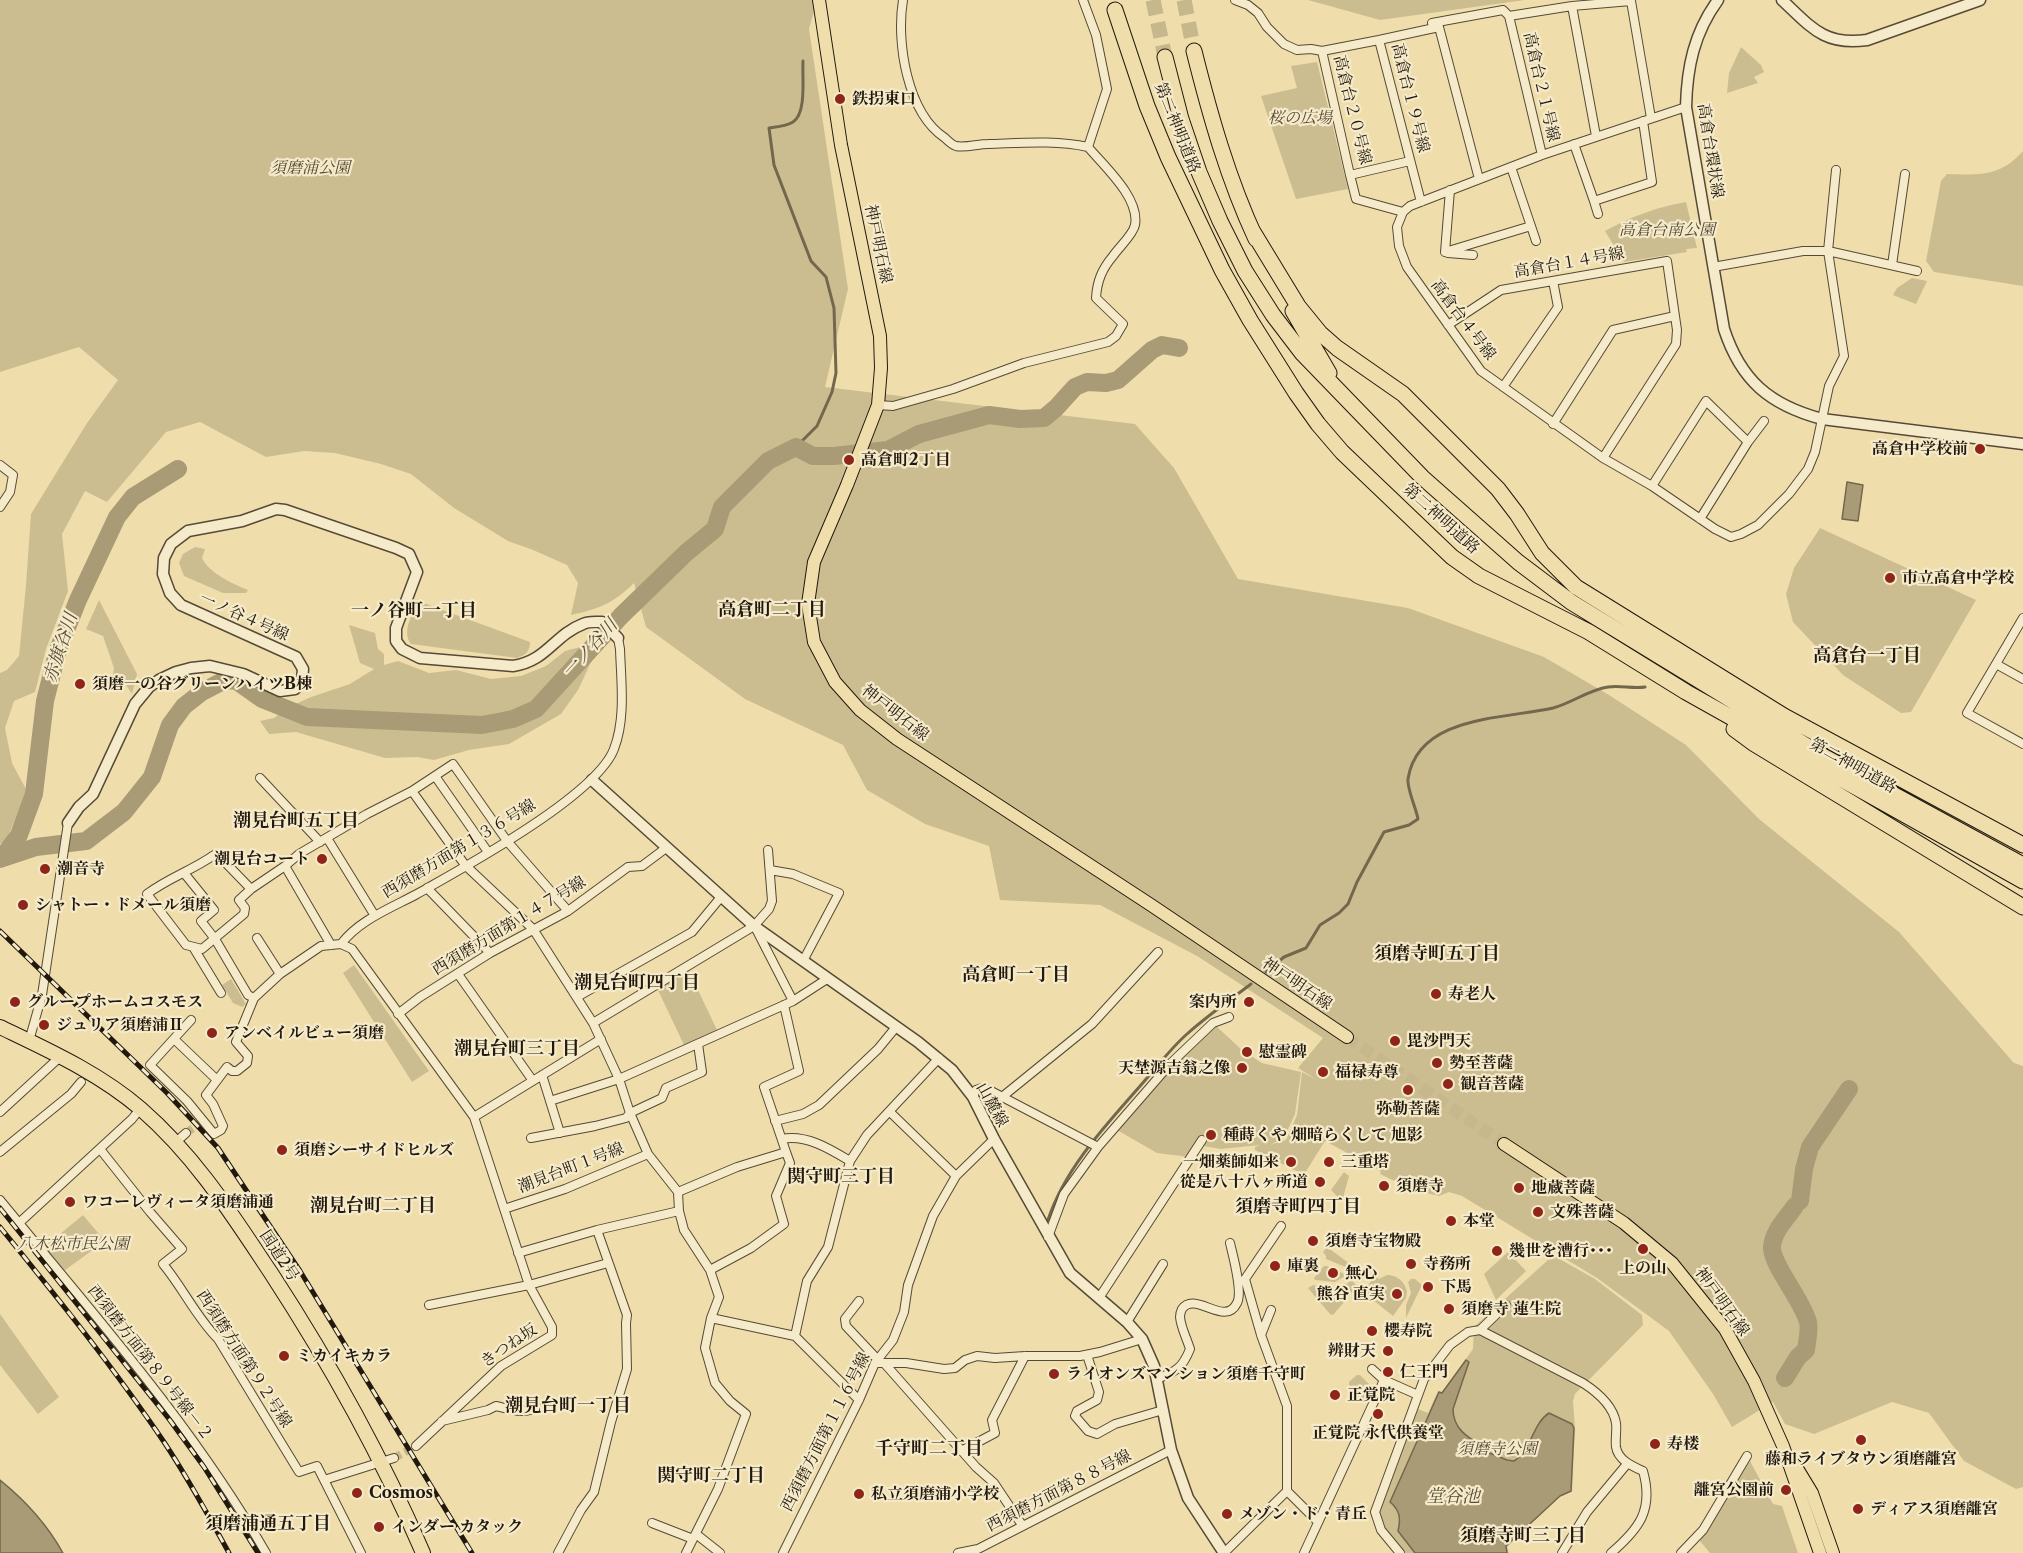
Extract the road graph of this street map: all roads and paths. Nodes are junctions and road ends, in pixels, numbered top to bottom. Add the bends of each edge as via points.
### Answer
1 (819, 0) edge
2 (903, 0) edge
3 (1083, 0) edge
4 (1235, 0) edge
5 (1718, 0) edge
6 (1782, 0) edge
7 (1980, 0) edge
8 (1572, 6) junction
9 (1115, 10) dead end
10 (1509, 16) junction
11 (1421, 31) junction
12 (1379, 39) junction
13 (1194, 51) tunnel mouth
14 (1322, 51) junction
15 (1165, 57) tunnel mouth
16 (1686, 107) junction
17 (1647, 119) junction
18 (1596, 136) junction
19 (1574, 144) junction
20 (1088, 147) junction
21 (1542, 155) junction
22 (1410, 161) junction
23 (1511, 167) junction
24 (1836, 170) dead end
25 (1905, 174) dead end
26 (1350, 175) junction
27 (1479, 179) junction
28 (1450, 190) junction
29 (1594, 201) junction
30 (1421, 202) junction
31 (1403, 212) junction
32 (1598, 214) dead end
33 (1531, 226) junction
34 (1253, 232) junction
35 (1536, 241) dead end
36 (1828, 251) junction
37 (1444, 252) junction
38 (1473, 255) dead end
39 (1892, 265) junction
40 (1713, 267) junction
41 (1917, 271) dead end
42 (1553, 281) junction
43 (1675, 316) junction
44 (1448, 326) junction
45 (1503, 387) junction
46 (878, 405) junction
47 (1365, 418) junction
48 (1825, 420) junction
49 (1764, 421) dead end
50 (1553, 424) junction
51 (1748, 442) junction
52 (2018, 444) edge
53 (1603, 458) junction
54 (0, 465) edge
55 (1652, 486) junction
56 (0, 506) edge
57 (1700, 519) junction
58 (1600, 611) junction
59 (2023, 618) edge
60 (618, 638) joint
61 (1996, 664) junction
62 (1698, 671) junction
63 (2023, 679) edge
64 (1686, 692) junction
65 (2023, 744) edge
66 (435, 776) junction
67 (260, 778) dead end
68 (592, 780) junction
69 (412, 791) junction
70 (68, 823) joint
71 (1936, 825) junction
72 (324, 840) junction
73 (507, 841) junction
74 (2023, 845) edge
75 (666, 848) junction
76 (768, 850) dead end
77 (488, 852) junction
78 (465, 865) junction
79 (2023, 865) edge
80 (285, 866) junction
81 (770, 870) junction
82 (184, 873) junction
83 (2023, 881) edge
84 (427, 888) junction
85 (251, 889) junction
86 (721, 897) junction
87 (2023, 907) edge
88 (568, 911) junction
89 (375, 916) junction
90 (754, 926) junction
91 (533, 929) junction
92 (257, 938) dead end
93 (215, 939) junction
94 (341, 944) junction
95 (331, 945) junction
96 (194, 947) junction
97 (1158, 952) dead end
98 (490, 953) junction
99 (803, 961) junction
100 (280, 974) junction
101 (458, 974) junction
102 (827, 979) junction
103 (221, 993) dead end
104 (577, 997) junction
105 (254, 998) junction
106 (793, 1000) junction
107 (784, 1005) junction
108 (398, 1014) junction
109 (1229, 1017) dead end
110 (191, 1020) dead end
111 (592, 1023) junction
112 (0, 1027) edge
113 (896, 1027) junction
114 (1347, 1037) tunnel mouth
115 (174, 1039) junction
116 (601, 1040) junction
117 (29, 1041) junction
118 (698, 1044) junction
119 (61, 1056) junction
120 (939, 1058) junction
121 (542, 1075) junction
122 (216, 1079) junction
123 (619, 1079) junction
124 (533, 1081) junction
125 (81, 1082) dead end
126 (973, 1096) junction
127 (1002, 1096) junction
128 (550, 1101) junction
129 (140, 1109) junction
130 (0, 1112) edge
131 (890, 1112) junction
132 (630, 1113) junction
133 (474, 1117) junction
134 (776, 1121) junction
135 (560, 1133) junction
136 (531, 1138) dead end
137 (782, 1139) junction
138 (994, 1139) junction
139 (1202, 1140) dead end
140 (1504, 1144) tunnel mouth
141 (1097, 1147) junction
142 (100, 1149) junction
143 (0, 1152) edge
144 (786, 1152) junction
145 (648, 1154) junction
146 (850, 1161) junction
147 (956, 1176) junction
148 (678, 1192) junction
149 (0, 1200) edge
150 (504, 1209) junction
151 (679, 1211) junction
152 (19, 1223) junction
153 (1281, 1226) dead end
154 (597, 1230) junction
155 (1048, 1237) junction
156 (1230, 1243) dead end
157 (518, 1253) junction
158 (608, 1263) junction
159 (1163, 1264) dead end
160 (710, 1270) junction
161 (529, 1285) junction
162 (1099, 1298) junction
163 (859, 1301) dead end
164 (429, 1305) dead end
165 (1506, 1305) dead end
166 (1271, 1310) dead end
167 (711, 1318) junction
168 (1127, 1322) junction
169 (1480, 1330) junction
170 (1261, 1335) junction
171 (795, 1336) junction
172 (1142, 1339) junction
173 (1087, 1355) junction
174 (1025, 1356) junction
175 (879, 1362) junction
176 (1372, 1369) dead end
177 (1157, 1379) junction
178 (1384, 1380) junction
179 (1418, 1395) junction
180 (859, 1400) junction
181 (537, 1407) dead end
182 (1163, 1410) junction
183 (442, 1421) junction
184 (416, 1446) tunnel mouth
185 (1783, 1446) junction
186 (961, 1450) junction
187 (1171, 1450) junction
188 (1747, 1456) dead end
189 (394, 1458) tunnel mouth
190 (380, 1461) junction
191 (1627, 1464) junction
192 (324, 1480) junction
193 (1287, 1491) junction
194 (1318, 1522) junction
195 (652, 1523) dead end
196 (1811, 1524) junction
197 (1022, 1525) junction
198 (694, 1537) junction
199 (1305, 1551) edge
200 (266, 1553) edge
201 (361, 1553) edge
202 (423, 1553) edge
203 (558, 1553) edge
204 (686, 1553) edge
205 (720, 1553) edge
206 (783, 1553) edge
207 (958, 1553) edge
208 (1224, 1553) edge
209 (1317, 1553) edge
210 (1400, 1553) edge
211 (1562, 1553) edge
212 (1611, 1553) edge
213 (1681, 1553) edge
214 (1813, 1553) edge
215 (1820, 1553) edge
216 (1833, 1553) edge

1 - 46 main road, 神戸明石線 via 841,146 880,336
2 - 20 street via 905,64 913,96 936,132 955,146 1046,142
3 - 20 street via 1096,35 1107,89
4 - 14 street via 1248,4 1284,44 1297,50
5 - 16 street, 高倉台環状線 via 1693,48
6 - 7 street via 1819,33 1850,42 1867,40
8 - 10 street, 高倉台２１号線
8 - 17 street, 高倉台２１号線 via 1631,1
8 - 18 street
9 - 64 highway, 第二神明道路 via 1148,106 1197,221 1250,320 1318,424 1342,452 1466,567 1589,632
10 - 11 street via 1503,10 1419,26
10 - 21 street, 高倉台２１号線
11 - 12 street, 高倉台１９号線
11 - 27 street, 高倉台１９号線 via 1439,27
12 - 14 street, 高倉台２０号線
12 - 22 street, 高倉台１９号線
13 - 34 highway, 第二神明道路 via 1211,119
14 - 26 street, 高倉台２０号線
15 - 47 highway, 第二神明道路 via 1199,172 1245,271 1302,353
16 - 17 street
16 - 40 street, 高倉台環状線
17 - 18 street
17 - 29 street via 1652,182
18 - 19 street
19 - 21 street
19 - 29 street
20 - 46 street via 1123,188 1134,209 1135,227 1103,268 1096,285 1096,298 1123,324 1116,336 1108,342 1024,363 893,406
21 - 23 street
22 - 26 street, 高倉台２０号線
22 - 30 street, 高倉台１９号線
23 - 27 street
23 - 33 street
24 - 36 street
25 - 39 street
26 - 31 street via 1356,199
27 - 28 street
28 - 30 street
28 - 37 street
29 - 32 street
30 - 31 street
31 - 44 street, 高倉台４号線 via 1397,227 1407,267
33 - 35 street
33 - 37 street
34 - 47 highway, 第二神明道路 via 1320,357
34 - 58 highway via 1298,306 1320,333 1403,394 1498,489 1550,563
36 - 39 street
36 - 40 street via 1803,251
36 - 48 street via 1844,357 1829,386
37 - 38 street
39 - 41 street
40 - 48 street, 高倉台環状線 via 1724,329 1742,370 1773,400
42 - 43 street, 高倉台１４号線 via 1667,261
42 - 44 street, 高倉台１４号線 via 1501,290
42 - 45 street via 1558,307
43 - 50 street via 1613,330
43 - 53 street, 高倉台１４号線 via 1676,344
44 - 45 street, 高倉台４号線 via 1481,370
45 - 50 street, 高倉台４号線
46 - 114 main road, 神戸明石線 via 814,562 809,594 814,642 835,682 860,710 897,739
47 - 58 highway, 第二神明道路 via 1422,477 1518,562 1570,602
48 - 52 street, 高倉台環状線
48 - 57 street, 高倉台４号線 via 1808,469 1758,525 1731,537
49 - 51 street
50 - 53 street, 高倉台４号線
51 - 55 street via 1706,401
51 - 57 street
53 - 55 street, 高倉台４号線
54 - 56 street via 13,475 10,492
55 - 57 street, 高倉台４号線
58 - 62 highway, 第二神明道路
59 - 61 street
60 - 68 street, 西須磨方面第１３６号線 via 621,723 614,751
60 - 70 street, 一ノ谷４号線 via 602,622 585,622 526,664 420,658 402,649 396,641 396,628 417,572 409,554 276,509 242,521 188,531 171,544 164,558 163,573 170,593 197,614 296,657 303,669 302,680 295,689 280,691 243,674 210,666 176,672 159,680 135,704 93,794
61 - 63 street
61 - 65 street via 1967,713
62 - 71 highway, 第二神明道路 via 1823,756
62 - 74 highway
64 - 71 highway, 第二神明道路
64 - 87 highway via 1753,743
66 - 69 street
66 - 73 street via 453,764
66 - 77 street
67 - 72 street
68 - 73 street, 西須磨方面第１３６号線
68 - 75 street, 山麓線
69 - 72 street
69 - 78 street
70 - 117 street via 42,995
71 - 79 highway, 第二神明道路
71 - 83 highway, 第二神明道路
72 - 80 street
72 - 89 street
73 - 77 street, 西須磨方面第１３６号線
73 - 88 street
75 - 86 street, 山麓線
75 - 88 street, 西須磨方面第１４７号線 via 642,866 628,867
76 - 81 street
77 - 78 street, 西須磨方面第１３６号線
78 - 84 street, 西須磨方面第１３６号線
78 - 91 street
80 - 85 street
80 - 95 street
81 - 90 street via 772,901
81 - 99 street via 793,874 839,893
82 - 85 street via 214,855 219,856
82 - 93 street via 214,910 201,921
82 - 96 street via 160,883 147,894 186,945
84 - 89 street, 西須磨方面第１３６号線
84 - 98 street
85 - 93 street via 239,900 244,914
86 - 90 street, 山麓線
86 - 104 street via 692,932
88 - 91 street, 西須磨方面第１４７号線
89 - 94 street, 西須磨方面第１３６号線
90 - 99 street, 山麓線
90 - 106 street
90 - 111 street
91 - 98 street, 西須磨方面第１４７号線
91 - 104 street
92 - 100 street
93 - 96 street via 202,949
93 - 105 street via 248,995
94 - 95 street
94 - 108 street via 352,949
95 - 100 street via 321,946
96 - 103 street
97 - 127 street via 1092,1024
98 - 101 street, 西須磨方面第１４７号線
99 - 102 street, 山麓線
100 - 105 street
101 - 108 street, 西須磨方面第１４７号線
101 - 124 street
102 - 106 street
102 - 113 street, 山麓線
104 - 111 street
105 - 122 street via 237,1042 248,1056 247,1063 237,1071 227,1067
106 - 107 street
107 - 118 street
107 - 134 street via 799,1071 764,1087
108 - 133 street
109 - 141 street via 1214,1023 1171,1063
110 - 115 street
111 - 116 street
112 - 117 highway, 国道2号
113 - 120 street, 山麓線
113 - 134 street via 819,1105
115 - 122 street
115 - 122 street via 150,1065 214,1134 223,1126 206,1095
116 - 121 street
116 - 123 street
117 - 119 highway, 国道2号
118 - 123 street
118 - 132 street via 702,1072 666,1088 662,1098
119 - 129 highway, 国道2号 via 101,1078
119 - 130 street
120 - 126 street, 山麓線
120 - 131 street
121 - 124 street
121 - 128 street
123 - 128 street
123 - 132 street
124 - 133 street
125 - 143 street
126 - 127 street via 982,1088
126 - 138 street, 山麓線
127 - 141 street
128 - 135 street
129 - 142 street
129 - 190 highway, 国道2号 via 181,1138 335,1377
131 - 146 street via 867,1135
131 - 147 street
132 - 135 street via 626,1118
132 - 145 street
133 - 150 street
134 - 137 street
135 - 136 street
137 - 144 street
137 - 146 street via 824,1146
138 - 147 street, 西須磨方面第１１６号線
138 - 155 street, 山麓線
139 - 162 street
140 - 185 main road, 神戸明石線 via 1624,1223 1672,1263 1725,1329
141 - 155 street via 1064,1194
142 - 152 street
142 - 192 street, 西須磨方面第９２号線 via 182,1249 163,1264 218,1339 299,1472 317,1466
144 - 148 street
144 - 160 street via 790,1163 776,1196 784,1224
145 - 148 street
145 - 150 street, 潮見台町１号線 via 565,1189
146 - 171 street via 828,1247 807,1281
147 - 175 street, 西須磨方面第１１６号線 via 933,1216 908,1285 904,1312
148 - 151 street
149 - 152 street, 西須磨方面第８９号線－２
150 - 157 street
151 - 154 street
151 - 160 street via 684,1230
152 - 200 street, 西須磨方面第８９号線－２ via 188,1431
153 - 170 street via 1245,1279
154 - 157 street
154 - 158 street
155 - 162 street, 山麓線 via 1070,1273
156 - 177 street via 1238,1303 1223,1312 1194,1303 1186,1305 1180,1317 1190,1349 1184,1364
157 - 161 street
158 - 161 street
158 - 203 street via 627,1316 627,1369 594,1492
159 - 168 street
160 - 167 street via 719,1297
161 - 164 street
161 - 183 street, きつね坂 via 552,1327 552,1335 501,1366
162 - 168 street, 山麓線
163 - 175 street via 845,1319 846,1326
165 - 169 street
166 - 170 street
167 - 171 street
167 - 198 street via 705,1348 715,1383 746,1414 718,1489
168 - 172 street, 山麓線
169 - 179 street via 1468,1332 1450,1345 1424,1380
169 - 191 street via 1595,1391 1616,1421 1616,1450
170 - 193 street via 1287,1406
171 - 180 street
172 - 173 street
172 - 177 street, 山麓線
173 - 174 street
173 - 182 street via 1099,1392 1097,1400 1075,1416 1088,1431 1097,1434 1115,1424
174 - 175 street via 977,1356 955,1368 944,1369
174 - 186 street via 992,1420 995,1433
175 - 180 street, 西須磨方面第１１６号線
175 - 186 street
176 - 178 street
177 - 182 street, 山麓線
178 - 179 street
178 - 194 street
179 - 210 street via 1375,1512 1381,1530
180 - 206 street, 西須磨方面第１１６号線
181 - 183 street via 519,1411 496,1406
182 - 187 street, 山麓線
183 - 184 street, きつね坂
185 - 196 main road, 神戸明石線
185 - 216 main road via 1812,1493
186 - 197 street via 994,1483
187 - 197 street, 西須磨方面第８８号線
187 - 208 street, 山麓線 via 1188,1498
188 - 213 street via 1702,1530
189 - 190 street
190 - 192 street
190 - 202 highway, 国道2号
191 - 211 street via 1587,1512
191 - 212 street via 1643,1472 1647,1484 1645,1512 1632,1535
192 - 201 street
193 - 194 street
193 - 208 street
194 - 199 street
195 - 198 street
196 - 214 main road
196 - 215 main road, 神戸明石線
197 - 207 street, 西須磨方面第８８号線 via 978,1549
198 - 204 street
198 - 205 street
199 - 209 street

